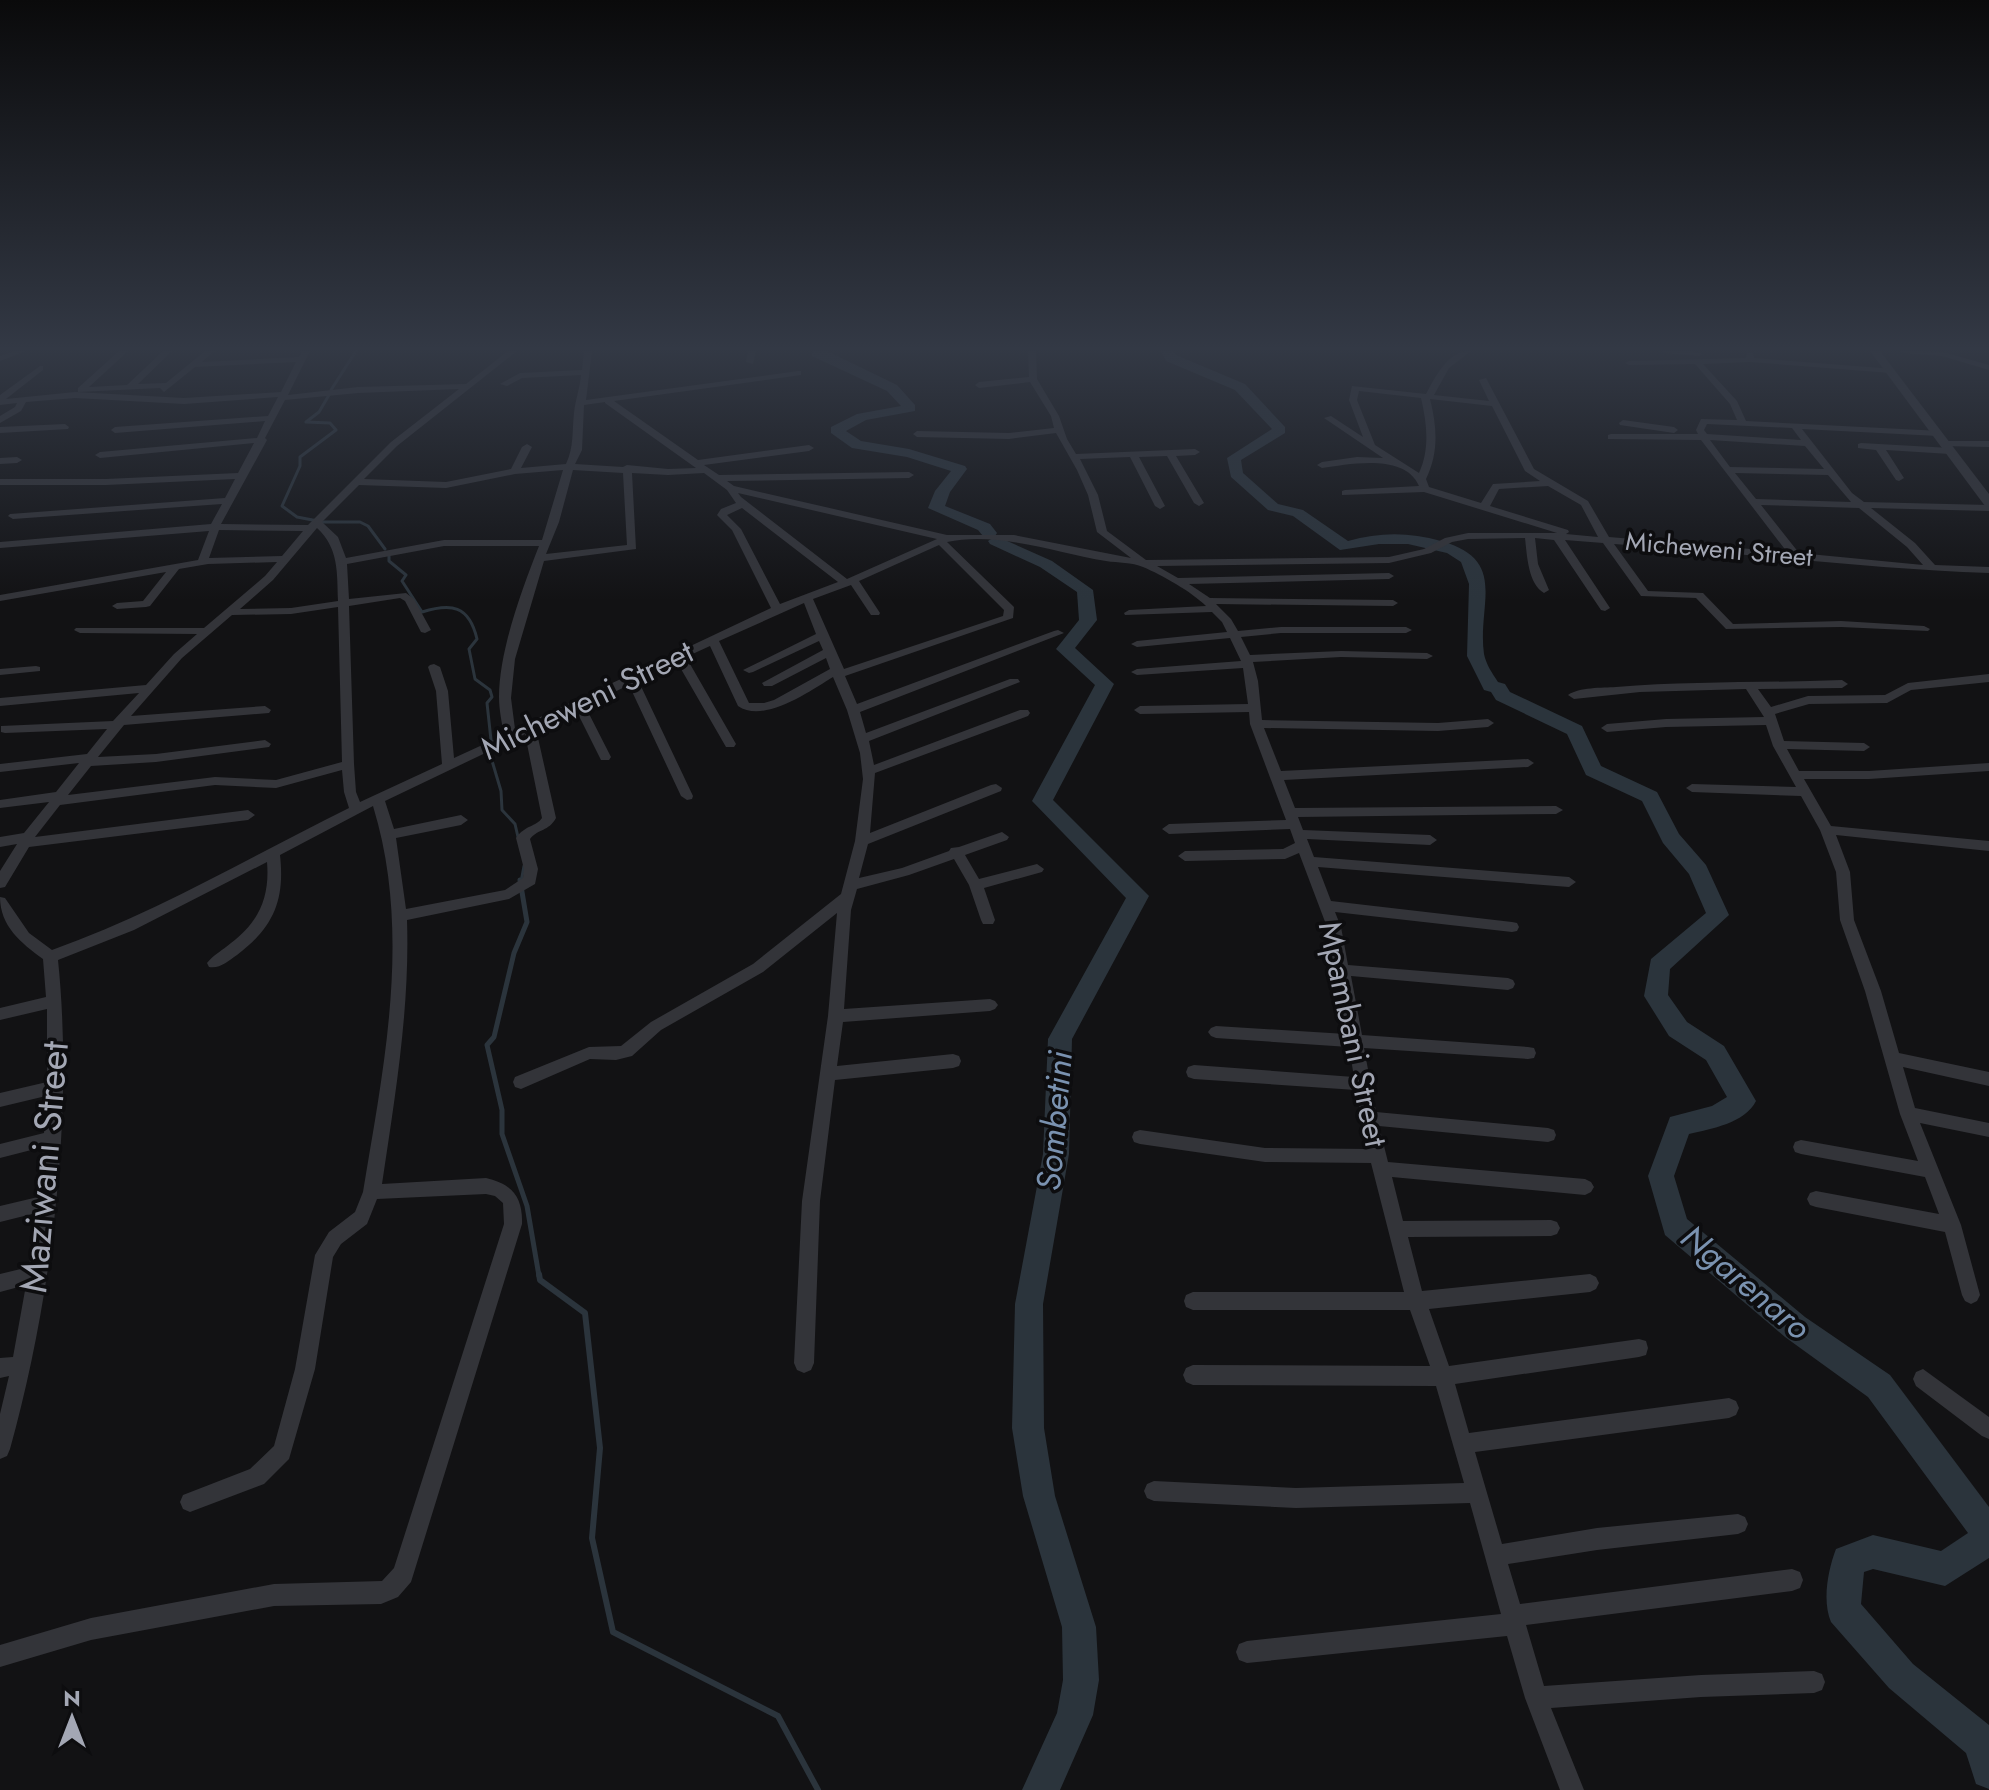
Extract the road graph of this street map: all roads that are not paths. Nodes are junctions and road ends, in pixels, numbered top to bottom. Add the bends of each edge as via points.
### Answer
1 (265, 435) edge
2 (406, 435) edge
3 (578, 435) edge
4 (656, 435) edge
5 (942, 435) edge
6 (1021, 435) edge
7 (1061, 435) edge
8 (1352, 435) edge
9 (1367, 435) edge
10 (1432, 435) edge
11 (1510, 435) edge
12 (1700, 435) edge
13 (1703, 435) junction
14 (1802, 435) edge
15 (1939, 435) edge
16 (1611, 437) dead end
17 (262, 440) junction
18 (1809, 443) junction
19 (1989, 444) edge
20 (1861, 446) dead end
21 (527, 447) dead end
22 (1879, 447) junction
23 (809, 448) dead end
24 (1372, 448) junction
25 (1948, 448) junction
26 (1195, 452) dead end
27 (1170, 453) junction
28 (100, 455) dead end
29 (1133, 455) junction
30 (1073, 457) junction
31 (17, 460) dead end
32 (0, 461) edge
33 (1391, 461) junction
34 (697, 463) junction
35 (1322, 465) dead end
36 (569, 467) junction
37 (627, 468) junction
38 (1729, 470) junction
39 (515, 471) junction
40 (1832, 472) junction
41 (712, 474) junction
42 (909, 475) dead end
43 (242, 476) junction
44 (1899, 478) dead end
45 (0, 482) edge
46 (359, 482) junction
47 (1552, 482) junction
48 (1423, 484) junction
49 (731, 488) junction
50 (1345, 493) dead end
51 (229, 501) junction
52 (1754, 502) junction
53 (1199, 503) dead end
54 (743, 504) junction
55 (1860, 505) junction
56 (1989, 505) edge
57 (1160, 506) dead end
58 (1484, 507) junction
59 (13, 516) dead end
60 (316, 522) junction
61 (215, 527) junction
62 (1530, 535) junction
63 (1557, 536) junction
64 (1575, 537) junction
65 (944, 539) junction
66 (1606, 539) junction
67 (546, 543) junction
68 (0, 545) edge
69 (1795, 555) junction
70 (540, 558) junction
71 (284, 561) junction
72 (202, 562) junction
73 (342, 562) junction
74 (1144, 563) junction
75 (175, 567) junction
76 (1933, 569) junction
77 (1989, 570) edge
78 (1389, 576) dead end
79 (1179, 581) junction
80 (850, 582) junction
81 (1544, 590) dead end
82 (0, 598) edge
83 (807, 598) junction
84 (1393, 603) dead end
85 (344, 604) junction
86 (1212, 605) junction
87 (117, 606) dead end
88 (1605, 608) dead end
89 (777, 609) junction
90 (230, 612) junction
91 (875, 613) dead end
92 (1129, 613) dead end
93 (1924, 629) dead end
94 (80, 630) dead end
95 (425, 630) dead end
96 (1406, 630) dead end
97 (206, 631) junction
98 (1058, 633) dead end
99 (1234, 633) junction
100 (823, 635) junction
101 (713, 640) junction
102 (1137, 644) dead end
103 (830, 651) junction
104 (679, 655) junction
105 (1427, 656) dead end
106 (1246, 662) junction
107 (434, 667) dead end
108 (36, 669) dead end
109 (749, 670) dead end
110 (0, 672) edge
111 (839, 672) junction
112 (1137, 672) dead end
113 (1989, 678) edge
114 (632, 679) junction
115 (1014, 682) dead end
116 (768, 683) dead end
117 (1842, 684) dead end
118 (150, 688) junction
119 (1751, 688) junction
120 (1574, 695) dead end
121 (0, 702) edge
122 (579, 705) junction
123 (265, 710) dead end
124 (853, 710) junction
125 (1140, 710) dead end
126 (1024, 713) dead end
127 (1255, 716) junction
128 (1769, 717) junction
129 (118, 723) junction
130 (1488, 723) dead end
131 (530, 728) junction
132 (1607, 728) dead end
133 (5, 729) dead end
134 (510, 737) junction
135 (862, 739) junction
136 (265, 744) dead end
137 (730, 744) dead end
138 (1779, 745) junction
139 (1864, 747) dead end
140 (605, 757) dead end
141 (88, 760) junction
142 (1528, 763) dead end
143 (348, 764) junction
144 (449, 766) junction
145 (1989, 767) edge
146 (0, 768) edge
147 (869, 771) junction
148 (1794, 775) junction
149 (1275, 776) junction
150 (996, 788) dead end
151 (1692, 788) dead end
152 (1803, 792) junction
153 (687, 796) dead end
154 (59, 798) junction
155 (378, 800) junction
156 (0, 804) edge
157 (356, 810) junction
158 (1556, 810) dead end
159 (248, 815) dead end
160 (461, 820) dead end
161 (1169, 829) dead end
162 (1827, 830) junction
163 (391, 834) junction
164 (1298, 835) junction
165 (1002, 837) dead end
166 (26, 840) junction
167 (1430, 840) dead end
168 (862, 841) junction
169 (0, 842) edge
170 (1989, 846) edge
171 (956, 851) junction
172 (273, 854) junction
173 (1185, 856) dead end
174 (1037, 869) dead end
175 (1, 880) edge
176 (1569, 882) dead end
177 (976, 885) junction
178 (849, 890) junction
179 (0, 902) edge
180 (1326, 906) junction
181 (399, 916) junction
182 (988, 920) dead end
183 (1512, 927) dead end
184 (50, 957) junction
185 (214, 963) dead end
186 (1342, 970) junction
187 (1508, 984) dead end
188 (55, 1001) junction
189 (990, 1005) dead end
190 (0, 1014) edge
191 (836, 1016) junction
192 (1216, 1032) dead end
193 (1356, 1043) junction
194 (1528, 1053) dead end
195 (1891, 1058) junction
196 (953, 1061) dead end
197 (1194, 1072) dead end
198 (828, 1074) junction
199 (1989, 1079) edge
200 (521, 1082) dead end
201 (1364, 1084) junction
202 (54, 1087) junction
203 (0, 1100) edge
204 (1908, 1114) junction
205 (1370, 1118) junction
206 (1989, 1130) edge
207 (1548, 1135) dead end
208 (1140, 1137) dead end
209 (51, 1138) junction
210 (1801, 1147) dead end
211 (0, 1151) edge
212 (1380, 1162) junction
213 (1931, 1171) junction
214 (1585, 1187) dead end
215 (372, 1192) junction
216 (1816, 1199) dead end
217 (46, 1203) junction
218 (0, 1214) edge
219 (1952, 1225) junction
220 (1551, 1228) dead end
221 (1396, 1229) junction
222 (37, 1274) junction
223 (0, 1283) edge
224 (1590, 1283) dead end
225 (1971, 1295) dead end
226 (1193, 1301) dead end
227 (1416, 1301) junction
228 (1639, 1348) dead end
229 (804, 1363) dead end
230 (21, 1365) junction
231 (0, 1368) edge
232 (1193, 1375) dead end
233 (1443, 1376) junction
234 (1923, 1379) dead end
235 (1729, 1408) dead end
236 (1989, 1429) edge
237 (1463, 1444) junction
238 (0, 1449) edge
239 (1154, 1491) dead end
240 (1478, 1493) junction
241 (190, 1502) dead end
242 (1738, 1524) dead end
243 (1494, 1556) junction
244 (1792, 1580) dead end
245 (1512, 1620) junction
246 (1247, 1652) dead end
247 (0, 1656) edge
248 (1814, 1682) dead end
249 (1536, 1698) junction
250 (1572, 1790) edge

1 - 17 street
2 - 46 street
3 - 36 street
4 - 34 street
5 - 6 street
7 - 30 street, Mpambani Street
8 - 24 street
9 - 24 street
10 - 48 street
11 - 47 street via 1530,471
12 - 13 street
13 - 16 street
13 - 18 street
13 - 38 street
14 - 18 street
15 - 25 street
17 - 28 street
17 - 43 street
18 - 40 street
19 - 25 street
20 - 22 street
21 - 39 street
22 - 25 street
22 - 44 street
23 - 34 street
24 - 33 street
25 - 56 street
26 - 27 street
27 - 29 street
27 - 53 street
29 - 30 street
29 - 57 street
30 - 74 street, Mpambani Street via 1093,495 1102,532
31 - 32 street
33 - 35 street
33 - 48 street
34 - 41 street
36 - 37 street
36 - 39 street
36 - 67 street
37 - 41 street
37 - 70 street via 632,547
38 - 40 street
38 - 52 street
39 - 46 street via 446,485
40 - 55 street
41 - 42 street
41 - 49 street
43 - 45 street
43 - 51 street
46 - 60 street
47 - 58 street via 1496,486
47 - 66 street via 1585,503
48 - 50 street
48 - 58 street
49 - 54 street
49 - 65 street
51 - 59 street
51 - 61 street
52 - 55 street
52 - 69 street
54 - 80 street
54 - 89 street via 722,515 736,529
55 - 56 street
55 - 76 street
58 - 64 street
60 - 61 street
60 - 71 street
60 - 73 street via 333,537
61 - 68 street
61 - 72 street
62 - 63 street, Micheweni Street
62 - 74 street, Micheweni Street via 1468,536 1427,551 1363,562
62 - 81 street via 1533,564
63 - 64 street, Micheweni Street
63 - 88 street
64 - 66 street, Micheweni Street
65 - 74 street, Micheweni Street via 1014,538
65 - 80 street, Micheweni Street
65 - 111 street via 1010,609 1008,618
66 - 69 street, Micheweni Street
66 - 93 street via 1645,594 1699,595 1730,627 1841,624
67 - 70 street
67 - 73 street via 444,543
69 - 76 street, Micheweni Street
70 - 134 street via 509,659 505,698
71 - 72 street
71 - 90 street
72 - 75 street
73 - 85 street
74 - 79 street, Mpambani Street
75 - 82 street
75 - 87 street via 146,604
76 - 77 street, Micheweni Street
78 - 79 street
79 - 86 street, Mpambani Street
80 - 83 street, Micheweni Street
80 - 91 street
83 - 89 street, Micheweni Street
83 - 100 street
84 - 86 street
85 - 90 street
85 - 95 street via 405,596
85 - 143 street
86 - 92 street
86 - 99 street, Mpambani Street
89 - 101 street, Micheweni Street
90 - 97 street
94 - 97 street
96 - 99 street
97 - 118 street
98 - 124 street
99 - 102 street
99 - 106 street, Mpambani Street
100 - 103 street
100 - 109 street
101 - 104 street, Micheweni Street
101 - 111 street via 744,706 751,709 769,707
103 - 111 street
103 - 116 street
104 - 114 street, Micheweni Street
104 - 137 street
105 - 106 street via 1341,654
106 - 112 street
106 - 127 street, Mpambani Street
107 - 144 street via 442,691
108 - 110 street
111 - 124 street
113 - 128 street via 1908,687 1887,699 1818,699
114 - 122 street, Micheweni Street
114 - 153 street
115 - 135 street
117 - 119 street
118 - 121 street
118 - 129 street
119 - 120 street via 1632,687
119 - 128 street
122 - 131 street, Micheweni Street
122 - 140 street
123 - 129 street
124 - 135 street
125 - 127 street
126 - 147 street
127 - 130 street via 1438,727
127 - 149 street, Mpambani Street
128 - 132 street
128 - 138 street
129 - 133 street
129 - 141 street
131 - 134 street, Micheweni Street
131 - 181 street via 549,818 523,838 531,875 521,888
134 - 144 street, Micheweni Street
135 - 147 street
136 - 141 street via 147,759
138 - 139 street
138 - 148 street
141 - 146 street
141 - 154 street
142 - 149 street
143 - 154 street via 276,784 228,780
143 - 157 street
144 - 155 street, Micheweni Street
145 - 148 street
147 - 168 street
148 - 152 street
149 - 164 street, Mpambani Street
150 - 168 street
151 - 152 street
152 - 162 street
154 - 156 street
154 - 166 street
155 - 157 street, Micheweni Street
155 - 163 street
157 - 172 street, Micheweni Street
158 - 164 street
159 - 166 street
160 - 163 street
161 - 164 street
162 - 170 street
162 - 195 street via 1843,872 1847,920
163 - 181 street
164 - 167 street
164 - 173 street via 1297,851 1285,854
164 - 176 street
164 - 180 street, Mpambani Street
165 - 171 street
166 - 169 street
166 - 175 street
168 - 178 street
171 - 177 street
171 - 178 street
172 - 184 street, Micheweni Street
172 - 185 street via 277,882 270,910 248,938
174 - 177 street
177 - 182 street
178 - 191 street
178 - 200 street via 758,968 656,1026 626,1051 584,1055
179 - 184 street via 24,937
180 - 183 street
180 - 186 street, Mpambani Street
181 - 215 street via 399,989
184 - 188 street, Maziwani Street
186 - 187 street
186 - 193 street, Mpambani Street
188 - 190 street
188 - 202 street, Maziwani Street
189 - 191 street
191 - 198 street
192 - 193 street
193 - 194 street
193 - 201 street, Mpambani Street
195 - 199 street
195 - 204 street
196 - 198 street
197 - 201 street
198 - 229 street via 811,1201
201 - 205 street, Mpambani Street
202 - 203 street
202 - 209 street, Maziwani Street
204 - 206 street
204 - 213 street
205 - 207 street
205 - 212 street, Mpambani Street
208 - 212 street via 1252,1154
209 - 211 street
209 - 217 street, Maziwani Street
210 - 213 street
212 - 214 street
212 - 221 street, Mpambani Street
213 - 219 street
215 - 241 street via 361,1218 335,1238 324,1255 305,1369 282,1452 257,1477
215 - 247 street via 486,1186 501,1188 515,1209 398,1581 381,1593 274,1595 91,1629
216 - 219 street
217 - 218 street
217 - 222 street, Maziwani Street
219 - 225 street
220 - 221 street
221 - 227 street, Mpambani Street
222 - 223 street
222 - 230 street, Maziwani Street
224 - 227 street
226 - 227 street
227 - 233 street, Mpambani Street
228 - 233 street
230 - 231 street
230 - 238 street, Maziwani Street
232 - 233 street
233 - 237 street, Mpambani Street
234 - 236 street
235 - 237 street
237 - 240 street, Mpambani Street
239 - 240 street via 1296,1498
240 - 243 street, Mpambani Street
242 - 243 street
243 - 245 street, Mpambani Street
244 - 245 street
245 - 246 street
245 - 249 street, Mpambani Street
248 - 249 street
249 - 250 street, Mpambani Street

